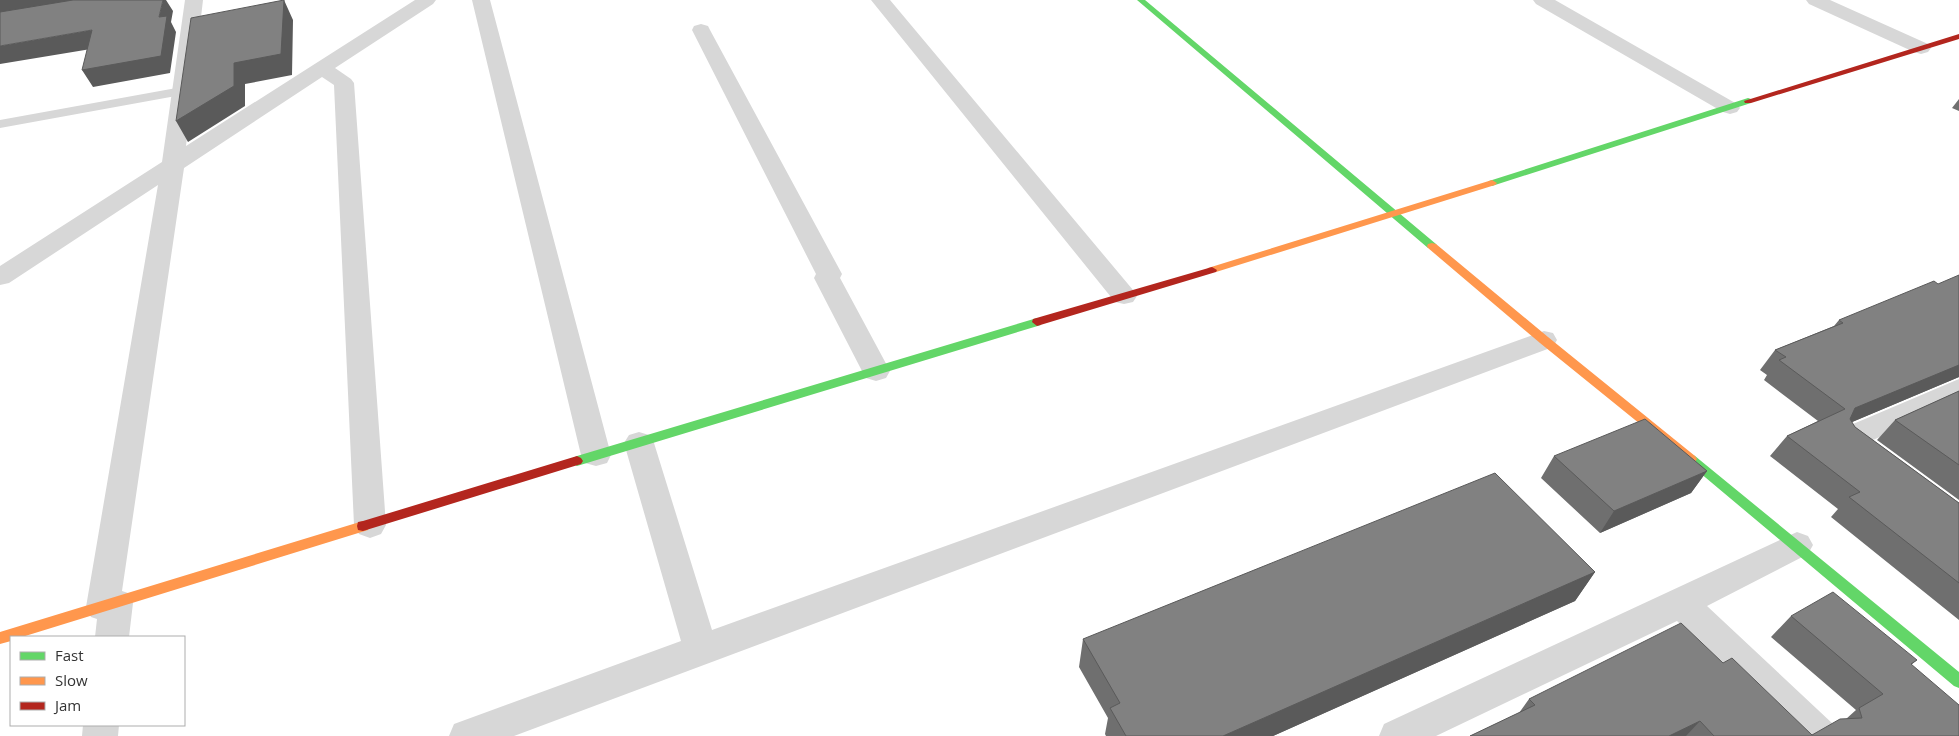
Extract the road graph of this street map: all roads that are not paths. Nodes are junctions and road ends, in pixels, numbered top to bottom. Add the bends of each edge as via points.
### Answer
1 (194, 0) edge
2 (427, 0) edge
3 (481, 0) edge
4 (880, 0) edge
5 (1141, 0) edge
6 (1542, 0) edge
7 (1815, 0) edge
8 (702, 30) dead end
9 (1959, 36) edge
10 (1921, 48) junction
11 (323, 69) junction
12 (182, 91) junction
13 (1730, 108) junction
14 (0, 124) edge
15 (173, 164) junction
16 (1397, 214) junction
17 (0, 277) edge
18 (1124, 296) junction
19 (1544, 340) junction
20 (876, 371) junction
21 (1959, 389) edge
22 (639, 443) junction
23 (596, 455) junction
24 (1888, 467) edge
25 (370, 525) junction
26 (1797, 545) junction
27 (1681, 604) junction
28 (110, 616) edge
29 (0, 638) edge
30 (701, 649) junction
31 (1959, 681) edge
32 (467, 736) edge
33 (1397, 736) edge
34 (1820, 736) edge

1 - 12 street
2 - 11 street
3 - 23 street
4 - 18 street
5 - 16 street
6 - 13 street
7 - 10 street
8 - 20 street
9 - 10 street
10 - 13 street
11 - 15 street
11 - 25 street via 344,83
12 - 14 lane
12 - 15 street
13 - 16 street
15 - 17 street
15 - 28 street
16 - 18 street
16 - 19 street
18 - 20 street
19 - 26 street
19 - 30 street
20 - 22 street
21 - 24 street via 1849,438
22 - 23 street
22 - 30 street
23 - 25 street
25 - 28 street
26 - 27 street
26 - 31 street
27 - 33 street
27 - 34 street
28 - 29 street
30 - 32 street

